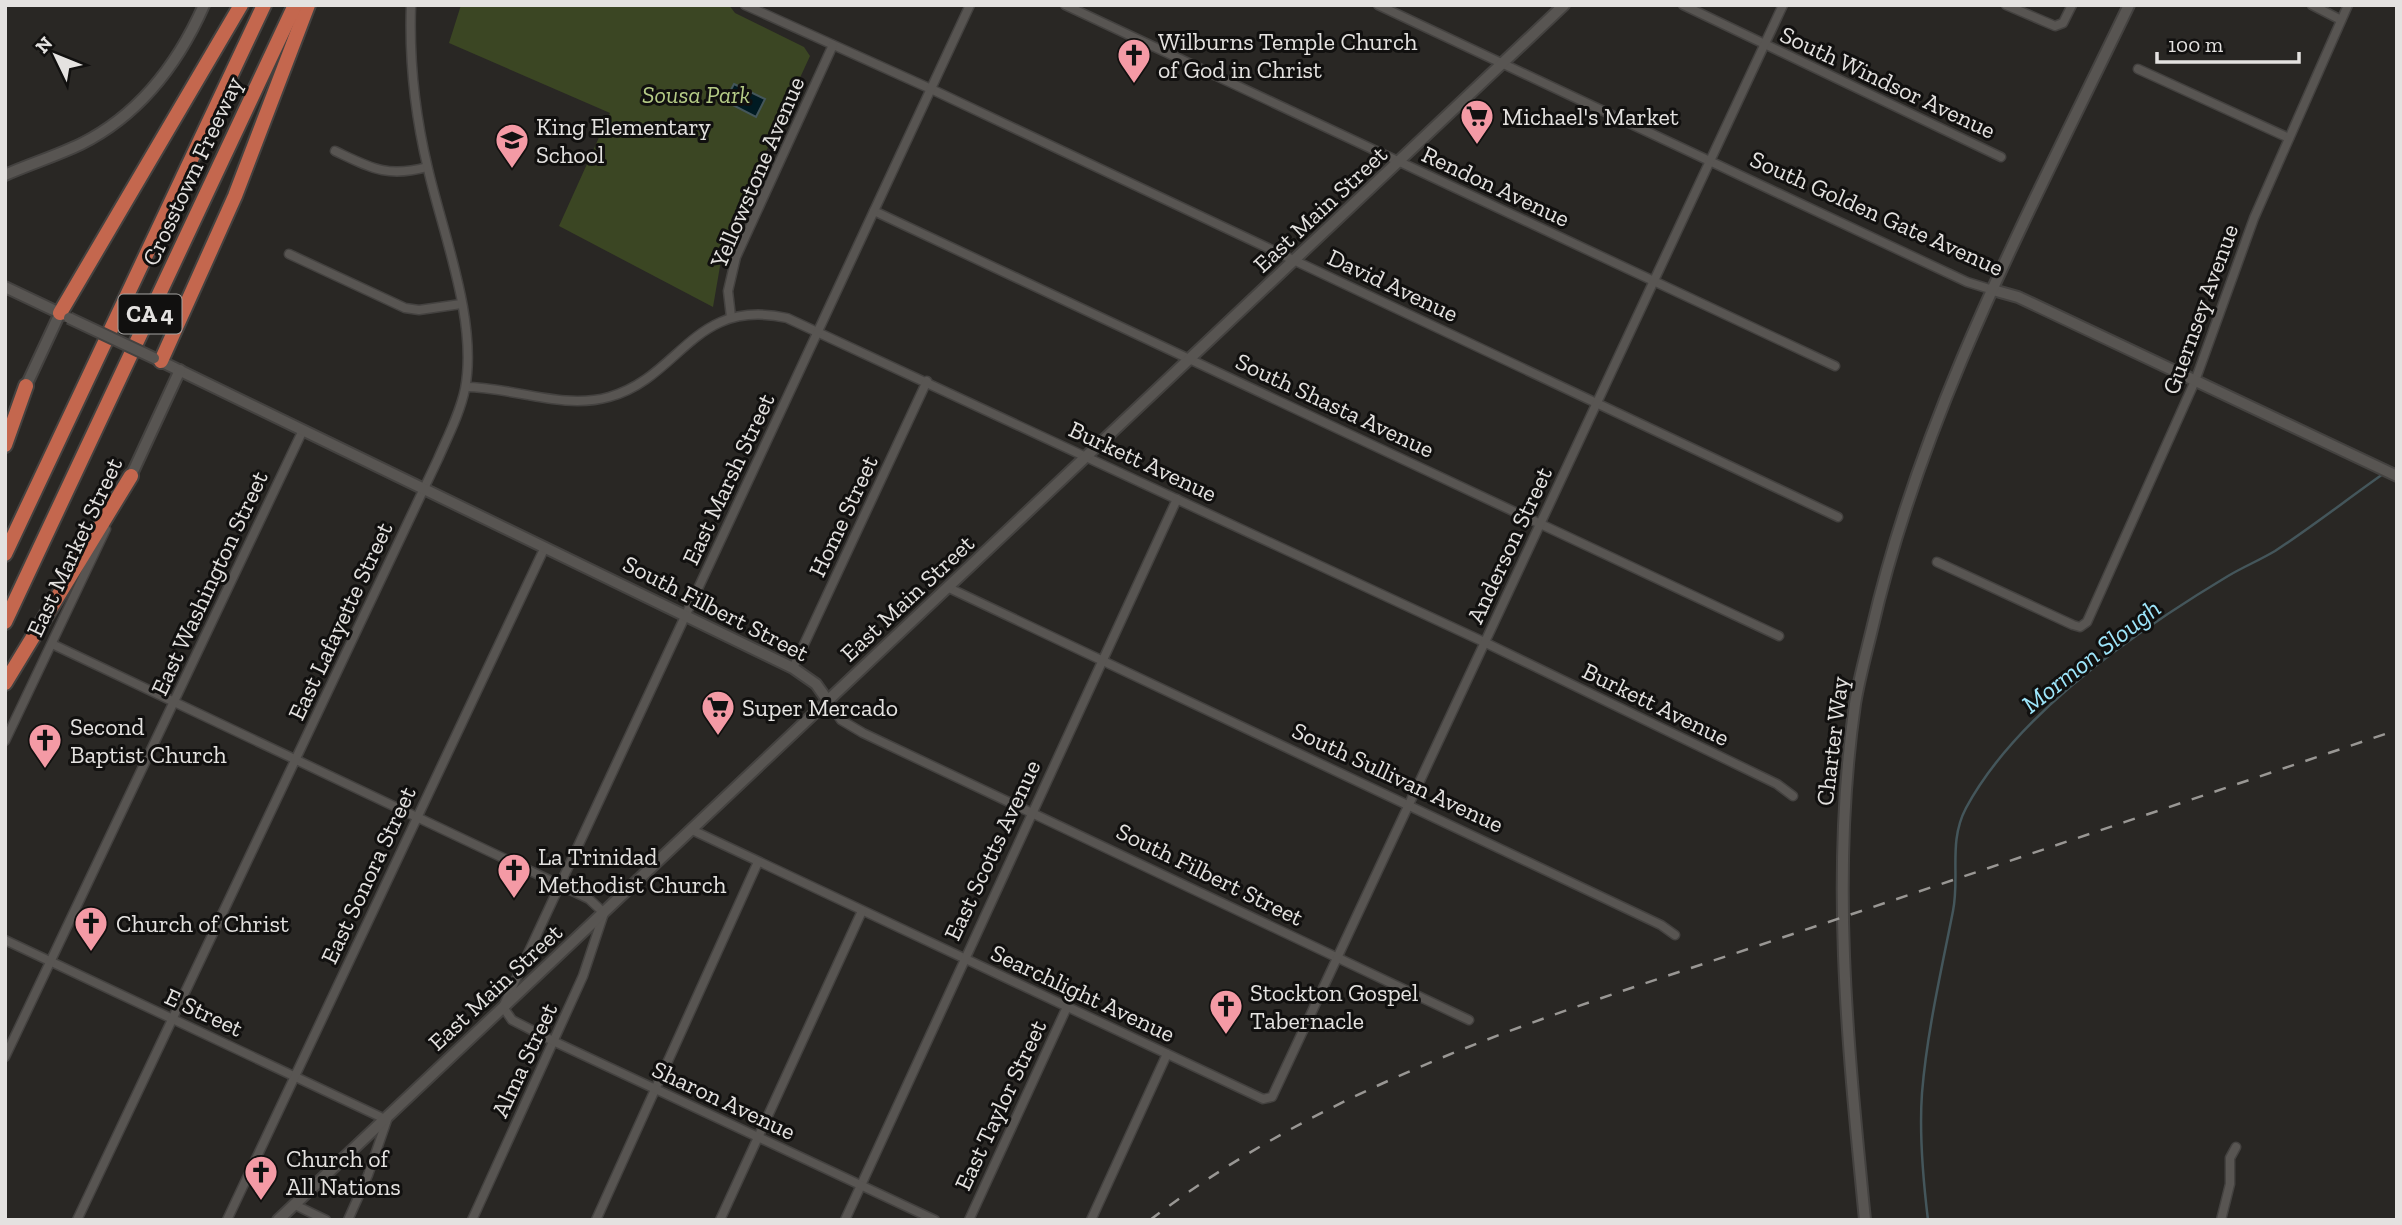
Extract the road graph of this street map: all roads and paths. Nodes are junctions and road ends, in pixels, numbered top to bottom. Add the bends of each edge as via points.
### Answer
1 (204, 5) edge
2 (241, 5) edge
3 (264, 5) edge
4 (295, 5) edge
5 (308, 5) edge
6 (411, 5) edge
7 (745, 5) edge
8 (970, 5) edge
9 (1065, 5) edge
10 (1378, 5) edge
11 (1564, 5) edge
12 (1683, 5) edge
13 (1783, 5) edge
14 (2006, 5) edge
15 (2072, 5) edge
16 (2129, 5) edge
17 (2312, 5) edge
18 (2348, 5) edge
19 (2341, 20) junction
20 (833, 45) junction
21 (1765, 46) junction
22 (1503, 64) junction
23 (2138, 69) dead end
24 (930, 89) junction
25 (2289, 138) junction
26 (335, 150) dead end
27 (2001, 157) dead end
28 (1710, 161) junction
29 (1400, 162) junction
30 (427, 167) junction
31 (5, 175) edge
32 (874, 211) junction
33 (289, 254) dead end
34 (1295, 260) junction
35 (1653, 281) junction
36 (5, 287) edge
37 (1993, 290) junction
38 (461, 304) junction
39 (65, 316) junction
40 (731, 317) junction
41 (818, 330) junction
42 (158, 359) junction
43 (1191, 359) junction
44 (1835, 366) dead end
45 (180, 370) junction
46 (927, 381) junction
47 (2195, 381) junction
48 (26, 386) junction
49 (466, 387) junction
50 (1597, 402) junction
51 (5, 429) edge
52 (303, 430) junction
53 (5, 445) edge
54 (1088, 457) junction
55 (131, 476) junction
56 (2397, 476) edge
57 (424, 489) junction
58 (1177, 499) junction
59 (1838, 517) dead end
60 (1541, 522) junction
61 (545, 547) junction
62 (5, 554) edge
63 (1937, 562) dead end
64 (949, 588) junction
65 (685, 615) junction
66 (5, 622) edge
67 (1779, 636) dead end
68 (1484, 642) junction
69 (52, 644) junction
70 (1102, 659) junction
71 (793, 668) junction
72 (5, 683) edge
73 (828, 701) junction
74 (174, 702) junction
75 (5, 741) edge
76 (295, 759) junction
77 (1793, 796) dead end
78 (1409, 803) junction
79 (1031, 811) junction
80 (417, 817) junction
81 (692, 830) junction
82 (758, 862) junction
83 (560, 885) junction
84 (862, 911) junction
85 (604, 913) junction
86 (1675, 936) dead end
87 (5, 940) edge
88 (964, 958) junction
89 (1337, 958) junction
90 (51, 961) junction
91 (503, 1007) junction
92 (1067, 1007) junction
93 (173, 1018) junction
94 (1469, 1020) dead end
95 (553, 1041) junction
96 (1167, 1054) junction
97 (5, 1057) edge
98 (295, 1076) junction
99 (656, 1089) junction
100 (1268, 1100) joint
101 (387, 1120) junction
102 (758, 1137) junction
103 (2235, 1147) dead end
104 (861, 1185) junction
105 (295, 1205) junction
106 (77, 1220) edge
107 (227, 1220) edge
108 (278, 1220) edge
109 (326, 1220) edge
110 (348, 1220) edge
111 (472, 1220) edge
112 (596, 1220) edge
113 (720, 1220) edge
114 (845, 1220) edge
115 (935, 1220) edge
116 (969, 1220) edge
117 (1091, 1220) edge
118 (1865, 1220) edge
119 (2221, 1220) edge

1 - 31 main road via 168,70 122,117 83,143
2 - 39 highway
3 - 62 highway, Crosstown Freeway / CA 4
4 - 66 highway, Crosstown Freeway / CA 4
5 - 42 highway via 235,196
6 - 30 street, East Lafayette Street via 412,78
7 - 20 street, David Avenue
8 - 24 street, East Marsh Street
9 - 29 street, Rendon Avenue
10 - 22 street, South Golden Gate Avenue
11 - 22 main road, East Main Street
12 - 21 street, South Windsor Avenue
13 - 21 street, Anderson Street
14 - 15 street via 2059,25
16 - 37 main road, Charter Way
17 - 19 street
18 - 19 street, Guernsey Avenue
19 - 25 street, Guernsey Avenue
20 - 24 street, David Avenue
20 - 40 street, Yellowstone Avenue via 736,257 728,291
21 - 27 street, South Windsor Avenue
21 - 28 street, Anderson Street
22 - 28 street, South Golden Gate Avenue
22 - 29 main road, East Main Street
23 - 25 street
24 - 32 street, East Marsh Street
24 - 34 street, David Avenue
25 - 47 street, Guernsey Avenue via 2254,218
26 - 30 street via 387,173
28 - 35 street, Anderson Street
28 - 37 street, South Golden Gate Avenue via 1967,282
29 - 34 main road, East Main Street
29 - 35 street, Rendon Avenue
30 - 38 street, East Lafayette Street
32 - 41 street, East Marsh Street
32 - 43 street, South Shasta Avenue
33 - 38 street via 405,308
34 - 43 main road, East Main Street
34 - 50 street, David Avenue
35 - 44 street, Rendon Avenue
35 - 50 street, Anderson Street
36 - 39 main road, South Filbert Street
37 - 47 main road, South Golden Gate Avenue via 2018,297
37 - 118 main road, Charter Way via 1911,489 1886,567 1856,700 1841,901
38 - 49 street, East Lafayette Street
39 - 42 main road, South Filbert Street, bridge
39 - 48 main road
40 - 41 street, Burkett Avenue via 775,316
40 - 49 street, Burkett Avenue via 696,335 636,384 612,396 578,400
41 - 46 street, Burkett Avenue
41 - 65 street, East Marsh Street
42 - 45 main road, South Filbert Street
43 - 54 main road, East Main Street
43 - 60 street, South Shasta Avenue
45 - 52 main road, South Filbert Street
45 - 55 main road, East Market Street
46 - 54 street, Burkett Avenue
46 - 71 street, Home Street
47 - 56 main road, South Golden Gate Avenue
47 - 63 street, Guernsey Avenue via 2084,625 2073,625
48 - 51 street
48 - 53 highway
49 - 57 street, East Lafayette Street
50 - 59 street, David Avenue
50 - 60 street, Anderson Street
52 - 57 main road, South Filbert Street
52 - 74 street, East Washington Street
54 - 58 street, Burkett Avenue
54 - 64 main road, East Main Street
55 - 69 street, East Market Street
55 - 72 highway
57 - 61 main road, South Filbert Street
57 - 76 street, East Lafayette Street
58 - 68 street, Burkett Avenue
58 - 70 street, East Scotts Avenue
60 - 67 street, South Shasta Avenue
60 - 68 street, Anderson Street
61 - 65 main road, South Filbert Street
61 - 80 street, East Sonora Street
64 - 70 street, South Sullivan Avenue
64 - 73 main road, East Main Street
65 - 71 main road, South Filbert Street
65 - 83 street, East Marsh Street
68 - 77 street, Burkett Avenue via 1777,784
68 - 78 street, Anderson Street
69 - 74 street
69 - 75 street, East Market Street
70 - 78 street, South Sullivan Avenue
70 - 79 street, East Scotts Avenue
71 - 73 main road, South Filbert Street via 816,684
73 - 79 street, South Filbert Street via 841,720 863,733
73 - 81 main road, East Main Street
74 - 76 street
74 - 90 street, East Washington Street
76 - 80 street
76 - 93 street, East Lafayette Street
78 - 86 street, South Sullivan Avenue via 1661,925
78 - 89 street, Anderson Street
79 - 88 street, East Scotts Avenue
79 - 89 street, South Filbert Street
80 - 83 street
80 - 98 street, East Sonora Street
81 - 82 street, Searchlight Avenue
81 - 85 main road, East Main Street
82 - 84 street, Searchlight Avenue
82 - 99 street
83 - 85 street via 589,899
83 - 91 street, East Marsh Street
84 - 88 street, Searchlight Avenue
84 - 102 street
85 - 91 main road, East Main Street
85 - 95 street, Alma Street via 583,976
87 - 90 street, E Street
88 - 92 street, Searchlight Avenue
88 - 104 street, East Scotts Avenue
89 - 94 street, South Filbert Street
89 - 100 street, Anderson Street
90 - 93 street, E Street
90 - 97 street, East Washington Street
91 - 95 street, Sharon Avenue via 512,1020
91 - 101 main road, East Main Street
92 - 96 street, Searchlight Avenue
92 - 116 street, East Taylor Street
93 - 98 street, E Street
93 - 106 street, East Lafayette Street
95 - 99 street, Sharon Avenue
95 - 111 street, Alma Street
96 - 100 street, Searchlight Avenue
96 - 117 street
98 - 101 street, E Street
98 - 107 street, East Sonora Street
99 - 102 street, Sharon Avenue
99 - 112 street
101 - 105 main road, East Main Street
101 - 110 street
102 - 104 street, Sharon Avenue
102 - 113 street
103 - 119 street
104 - 114 street, East Scotts Avenue
104 - 115 street, Sharon Avenue
105 - 108 main road, East Main Street
105 - 109 street

